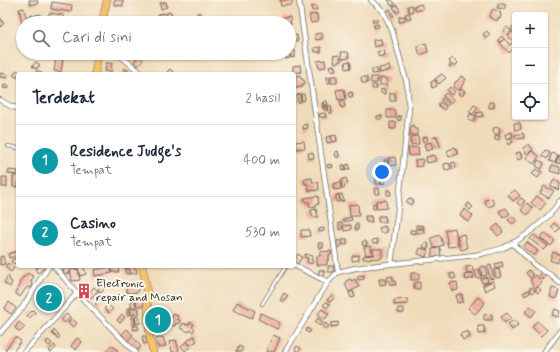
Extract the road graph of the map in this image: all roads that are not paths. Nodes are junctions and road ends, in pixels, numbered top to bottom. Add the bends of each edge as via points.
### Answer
1 (107, 0) edge
2 (299, 0) edge
3 (371, 0) edge
4 (104, 16) edge
5 (97, 60) edge
6 (125, 60) edge
7 (95, 72) edge
8 (140, 72) edge
9 (0, 100) edge
10 (16, 108) edge
11 (8, 146) dead end
12 (16, 148) edge
13 (560, 201) edge
14 (512, 243) junction
15 (391, 264) junction
16 (296, 266) edge
17 (48, 268) edge
18 (56, 268) edge
19 (142, 268) edge
20 (285, 268) edge
21 (338, 272) junction
22 (328, 282) junction
23 (560, 283) edge
24 (77, 293) junction
25 (262, 304) dead end
26 (560, 331) edge
27 (0, 333) edge
28 (24, 352) edge
29 (135, 352) edge
30 (153, 352) edge
31 (285, 352) edge
32 (544, 352) edge

1 - 4 main road
2 - 21 street
3 - 15 street via 383,11 392,30 407,84 409,109
5 - 7 main road
6 - 8 street
9 - 10 street
11 - 12 lane
13 - 14 street via 547,217
14 - 15 street via 476,255
14 - 23 street via 537,267
15 - 21 street
16 - 22 street
17 - 27 street via 22,308
18 - 24 street
19 - 30 main road
20 - 25 lane
21 - 22 street
22 - 31 street
24 - 28 street
24 - 29 street
26 - 32 street

